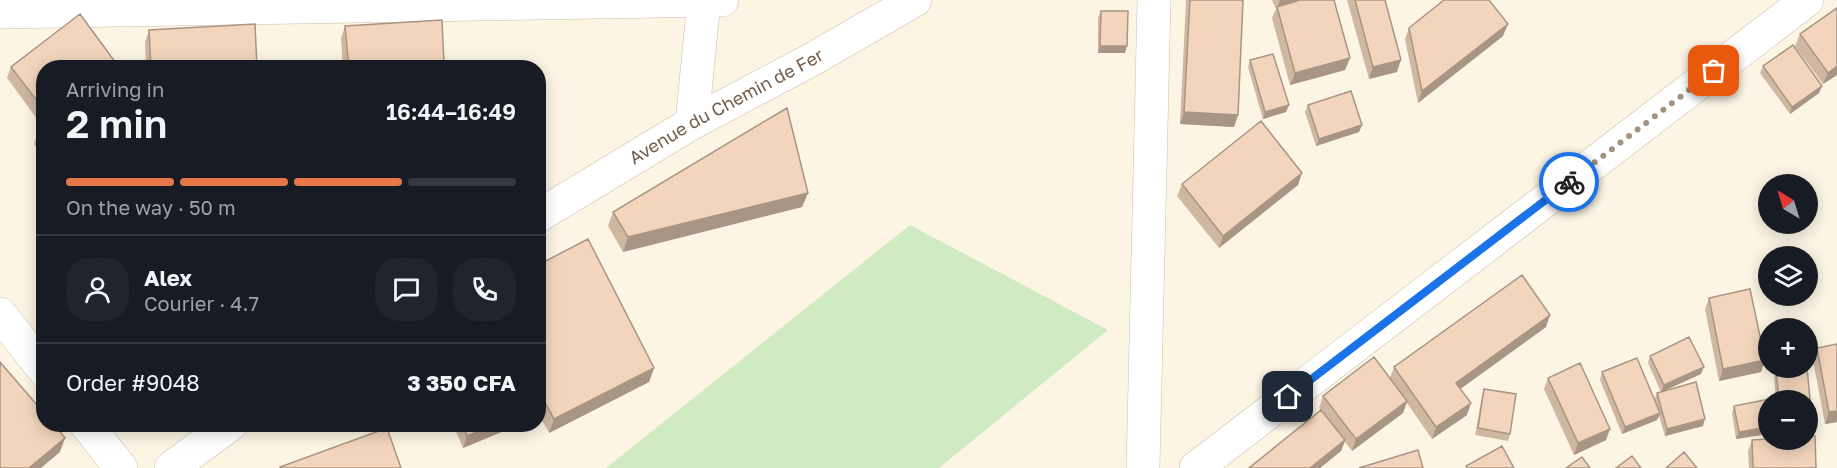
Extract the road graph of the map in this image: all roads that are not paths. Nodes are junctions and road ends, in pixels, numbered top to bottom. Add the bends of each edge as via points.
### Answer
1 (704, 0) edge
2 (722, 0) edge
3 (915, 0) edge
4 (1154, 0) edge
5 (1807, 0) edge
6 (191, 4) edge
7 (0, 12) edge
8 (692, 123) junction
9 (546, 211) edge
10 (0, 315) edge
11 (36, 360) edge
12 (92, 432) edge
13 (220, 432) edge
14 (121, 468) edge
15 (171, 468) edge
16 (1143, 468) edge
17 (1196, 468) edge

1 - 2 street
1 - 6 street
1 - 8 street
3 - 8 street, Avenue du Chemin de Fer
4 - 16 street
5 - 17 street
6 - 7 street
8 - 9 street, Avenue du Chemin de Fer
10 - 11 street
12 - 14 street
13 - 15 street

